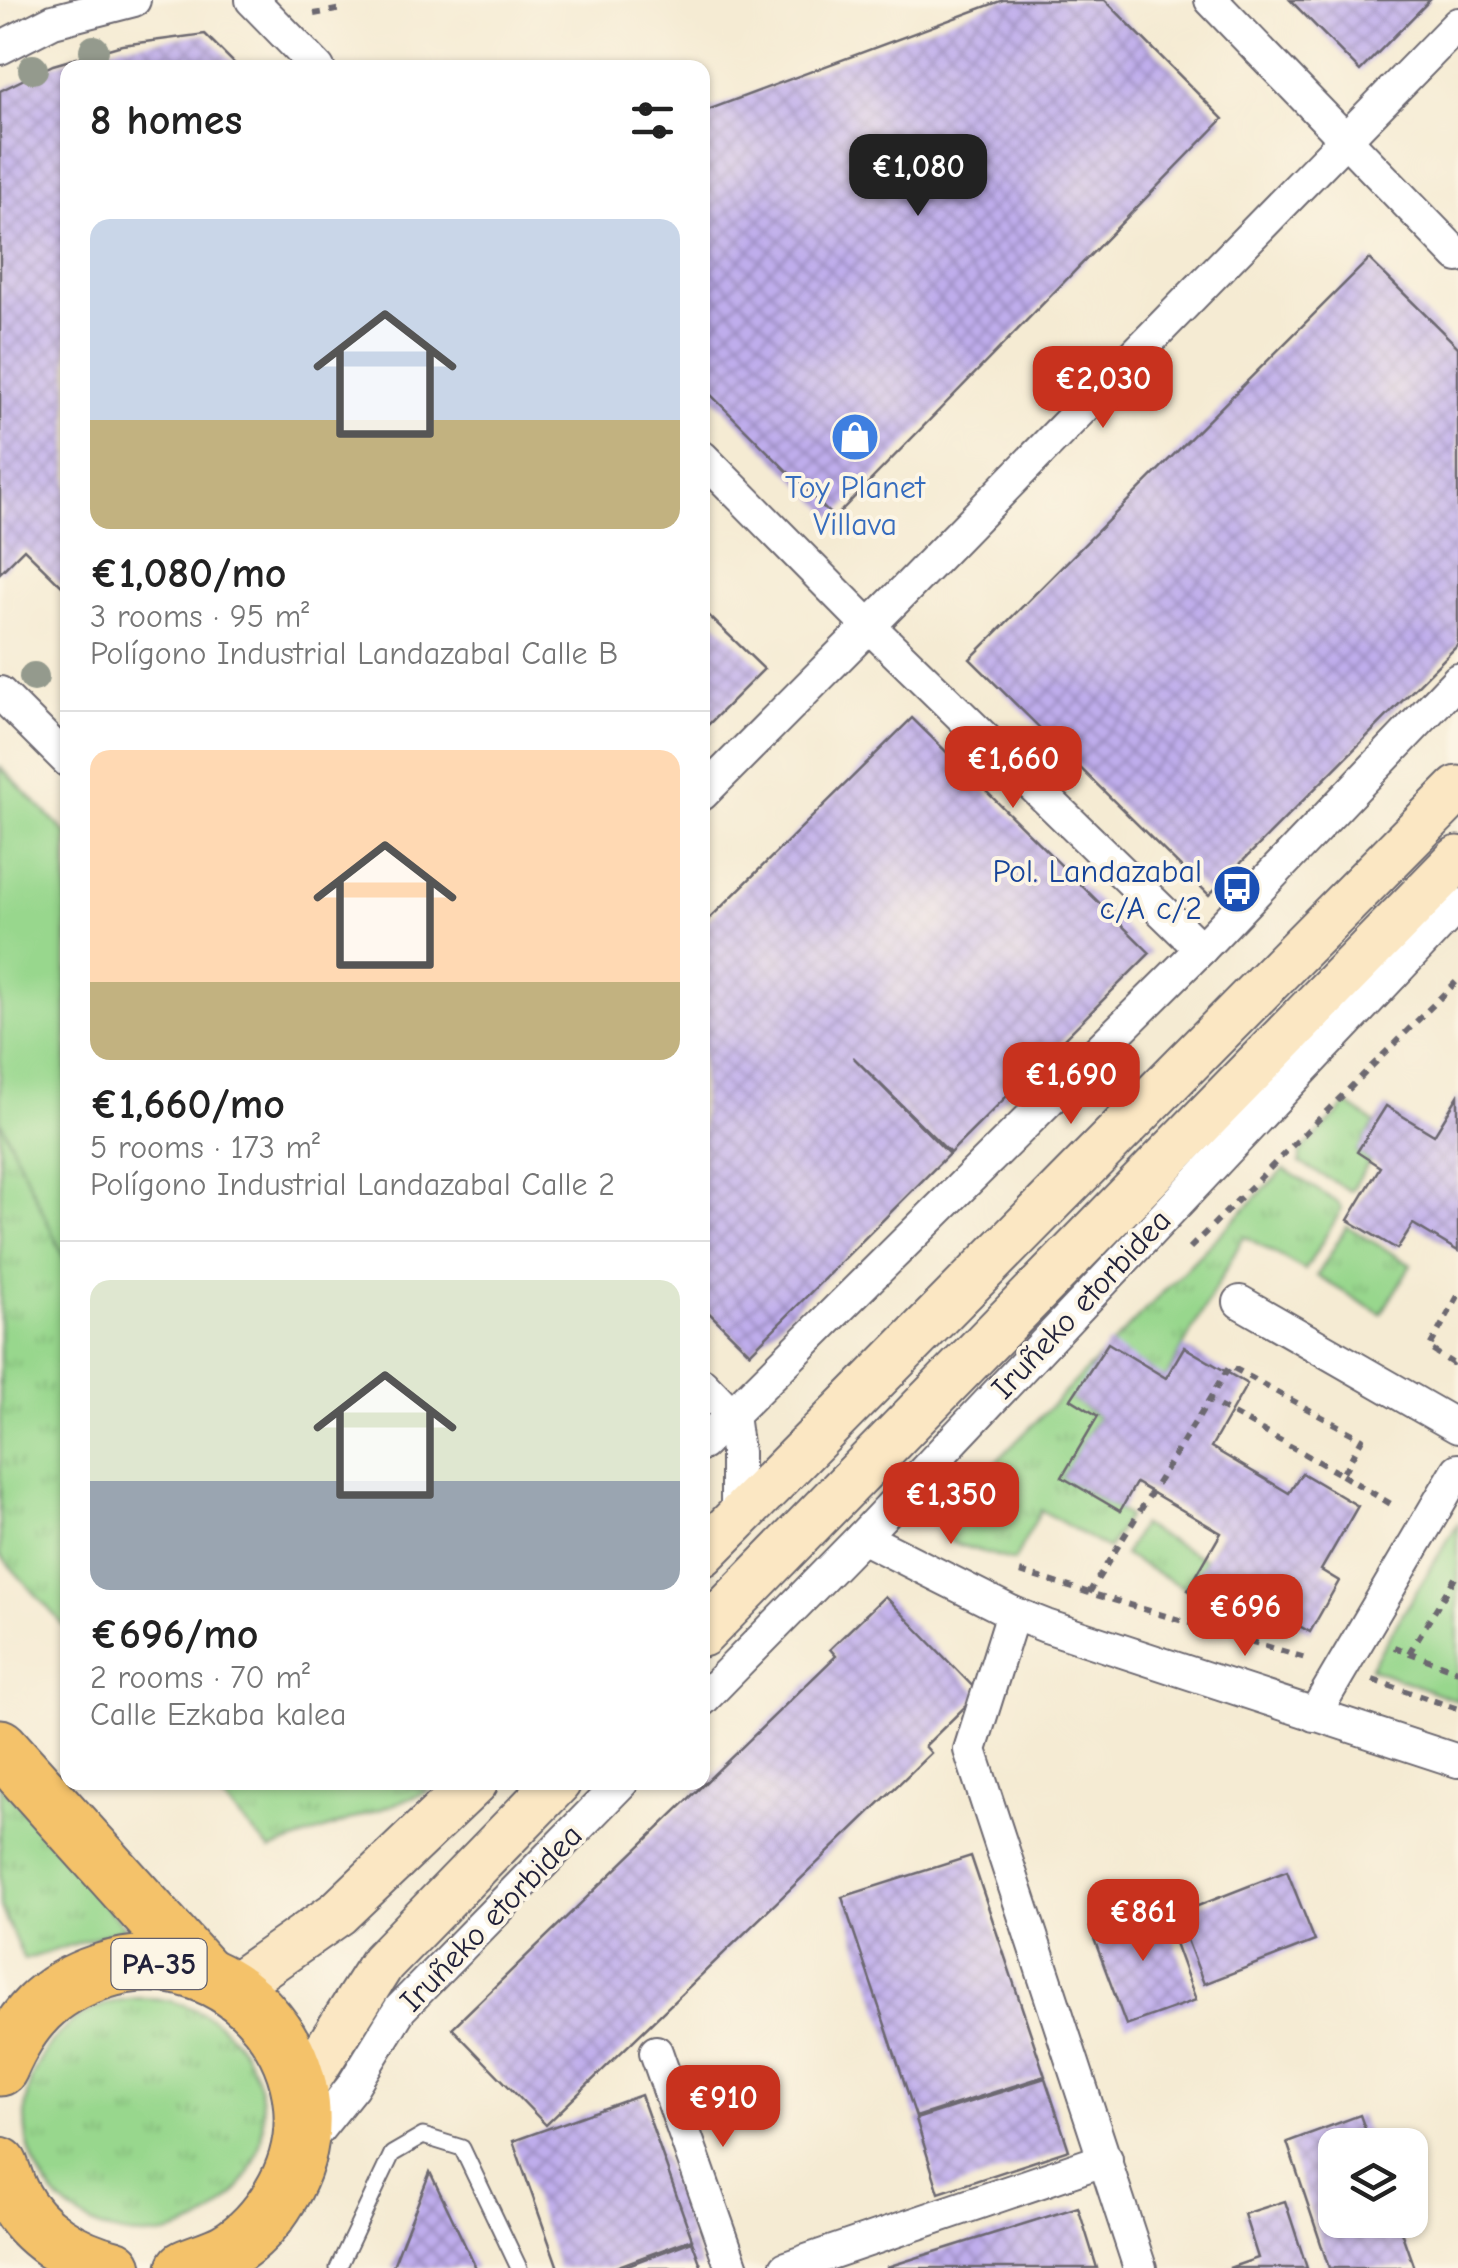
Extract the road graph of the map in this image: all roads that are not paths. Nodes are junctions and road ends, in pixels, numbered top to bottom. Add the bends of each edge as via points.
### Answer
1 (134, 0) edge
2 (252, 0) edge
3 (1210, 0) edge
4 (1458, 24) edge
5 (0, 48) edge
6 (310, 60) edge
7 (1344, 139) junction
8 (1458, 256) edge
9 (710, 465) edge
10 (869, 626) junction
11 (1458, 680) edge
12 (0, 694) edge
13 (60, 753) edge
14 (710, 786) edge
15 (1458, 789) edge
16 (1458, 859) edge
17 (1458, 905) edge
18 (1201, 949) junction
19 (1240, 1302) dead end
20 (710, 1393) edge
21 (732, 1416) junction
22 (1458, 1427) edge
23 (710, 1437) edge
24 (1458, 1470) edge
25 (737, 1519) junction
26 (862, 1537) junction
27 (710, 1546) edge
28 (1012, 1614) junction
29 (710, 1626) edge
30 (710, 1692) edge
31 (1314, 1715) junction
32 (0, 1747) edge
33 (1458, 1760) edge
34 (467, 1790) edge
35 (550, 1790) edge
36 (614, 1790) edge
37 (217, 1980) junction
38 (4, 2038) edge
39 (656, 2052) dead end
40 (300, 2092) junction
41 (297, 2156) junction
42 (1106, 2159) junction
43 (0, 2165) edge
44 (207, 2262) edge
45 (114, 2268) edge
46 (338, 2268) edge
47 (519, 2268) edge
48 (732, 2268) edge
49 (786, 2268) edge
50 (1140, 2268) edge

1 - 5 street via 53,21
2 - 6 street
3 - 7 street
4 - 7 street
7 - 8 street
7 - 10 street
9 - 10 street
10 - 14 street
10 - 18 street
11 - 18 street
12 - 13 street
15 - 25 main road
16 - 29 main road, Iruñeko etorbidea
17 - 26 street, Iruñeko etorbidea
18 - 21 street
19 - 22 street
20 - 21 street
21 - 23 street
21 - 25 street
24 - 31 street
25 - 27 main road
26 - 28 street
26 - 30 street, Iruñeko etorbidea
28 - 31 street
28 - 42 street via 970,1750
31 - 33 street
32 - 37 highway, PA-35
34 - 37 main road via 338,1913
35 - 40 main road, Iruñeko etorbidea via 382,1963
36 - 41 street, Iruñeko etorbidea via 400,2010 352,2087
37 - 38 highway, PA-35 via 160,1964 117,1966 75,1980
37 - 40 highway, PA-35 via 264,2016 287,2051
39 - 48 street
40 - 41 highway, PA-35
41 - 44 highway, PA-35 via 271,2210
42 - 49 street
42 - 50 street
43 - 45 highway via 13,2198 44,2235 86,2261
46 - 47 lane via 392,2154 424,2136 462,2148

